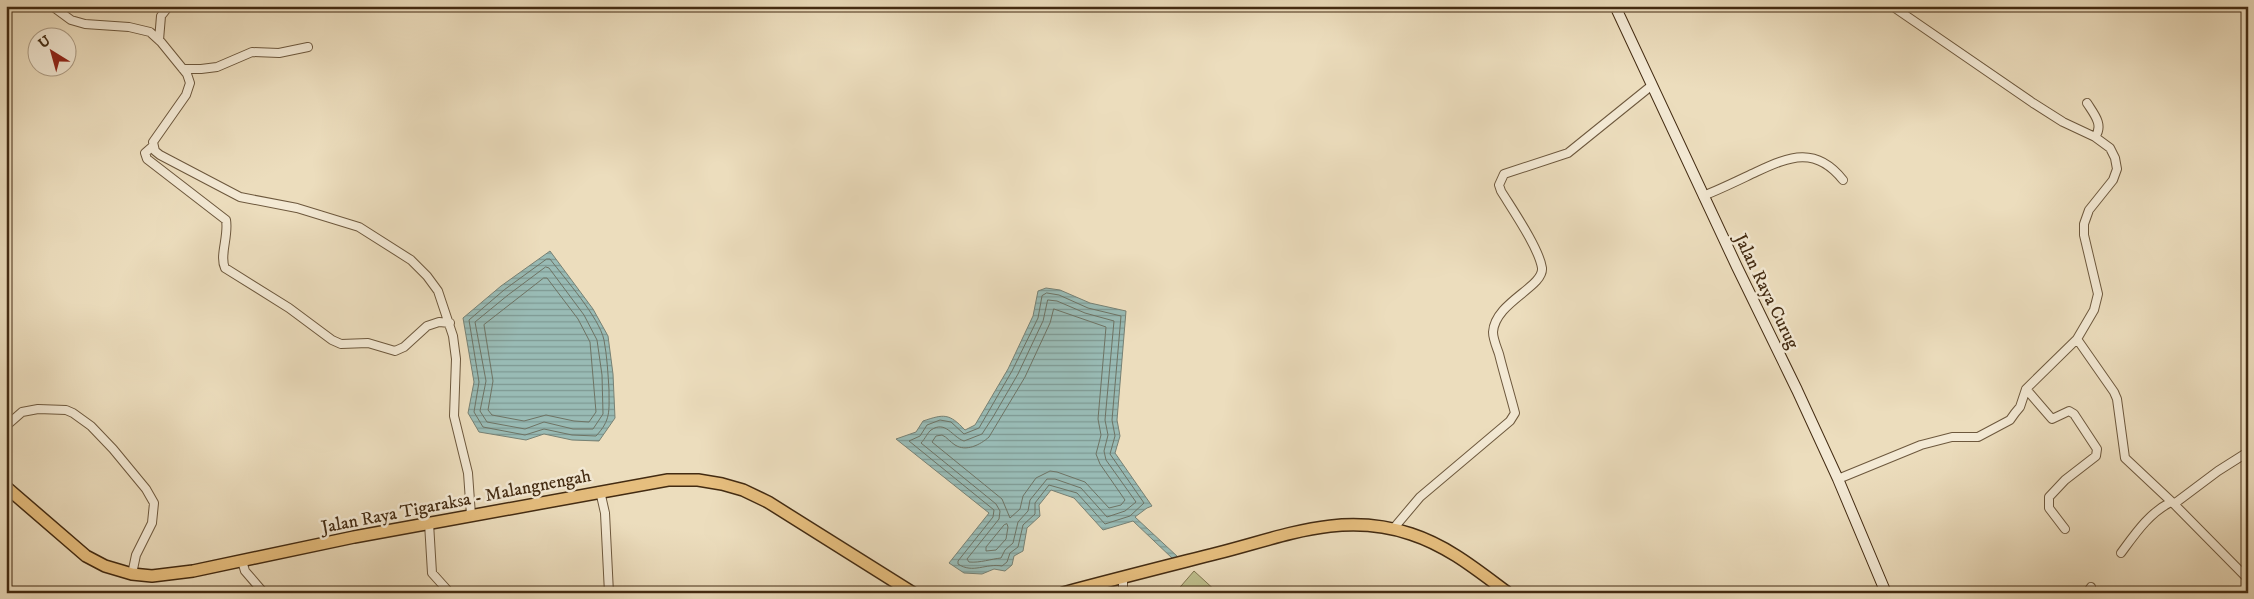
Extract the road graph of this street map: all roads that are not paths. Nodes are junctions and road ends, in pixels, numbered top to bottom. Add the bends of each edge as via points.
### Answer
1 (52, 6) edge
2 (169, 6) edge
3 (1615, 6) edge
4 (1892, 6) edge
5 (159, 40) junction
6 (308, 47) dead end
7 (183, 69) junction
8 (1651, 86) junction
9 (2087, 103) dead end
10 (2095, 137) junction
11 (153, 146) junction
12 (1843, 180) dead end
13 (1703, 196) junction
14 (450, 323) junction
15 (2077, 339) junction
16 (2026, 389) junction
17 (6, 426) edge
18 (2248, 452) edge
19 (1838, 479) junction
20 (6, 486) edge
21 (600, 491) junction
22 (2173, 503) junction
23 (471, 515) junction
24 (429, 523) junction
25 (1393, 529) junction
26 (2065, 529) dead end
27 (2121, 553) dead end
28 (242, 561) junction
29 (132, 574) junction
30 (1123, 577) junction
31 (2248, 579) edge
32 (264, 593) edge
33 (450, 593) edge
34 (609, 593) edge
35 (913, 593) edge
36 (1064, 593) edge
37 (1123, 593) edge
38 (1508, 593) edge
39 (1886, 593) edge

1 - 5 street via 78,22 101,27 136,28 150,32
2 - 5 street via 161,16
3 - 8 street, Jalan Raya Curug
4 - 10 street via 2033,103
5 - 7 street
6 - 7 street via 279,53 252,52 217,67
7 - 11 street via 189,77 189,87 156,136
8 - 13 street, Jalan Raya Curug
8 - 25 street via 1568,153 1509,171 1501,178 1501,191 1538,255 1542,270 1536,282 1509,302 1493,333 1515,413 1510,421 1420,498
9 - 10 street via 2100,126
10 - 15 street via 2110,148 2117,169 2113,180 2089,210 2084,224 2098,294 2094,310
11 - 14 street via 166,158 240,197 302,209 347,222 367,232 419,267 438,291
11 - 14 street via 145,153 147,159 226,220 224,268 301,316 335,342 372,344 395,351 427,326
12 - 13 street via 1822,162 1795,157
13 - 19 street, Jalan Raya Curug
14 - 23 street via 456,359 454,416 468,473
15 - 16 street
15 - 22 street via 2105,376 2117,399 2125,458
16 - 19 street via 2020,407 2010,420 1984,434 1971,438 1952,437 1921,445
16 - 26 street via 2052,419 2068,412 2074,414 2096,449 2096,456 2049,497 2049,508
17 - 29 street via 22,412 66,410 82,419 113,449 146,489 154,504 152,523 136,555
18 - 22 street
19 - 39 street, Jalan Raya Curug
20 - 29 main road, Jalan Raya Tigaraksa - Malangnengah via 86,556
21 - 23 main road, Jalan Raya Tigaraksa - Malangnengah
21 - 34 street via 605,513
21 - 35 main road, Jalan Raya Tigaraksa - Malangnengah via 683,479 743,490 768,502
22 - 27 street via 2164,505 2143,525
22 - 31 street
23 - 24 main road, Jalan Raya Tigaraksa - Malangnengah
24 - 28 main road, Jalan Raya Tigaraksa - Malangnengah
24 - 33 street via 432,573
25 - 30 main road via 1347,524 1312,528
25 - 38 main road via 1444,548
28 - 29 main road, Jalan Raya Tigaraksa - Malangnengah via 166,576
28 - 32 street via 245,571
30 - 36 main road
30 - 37 street

